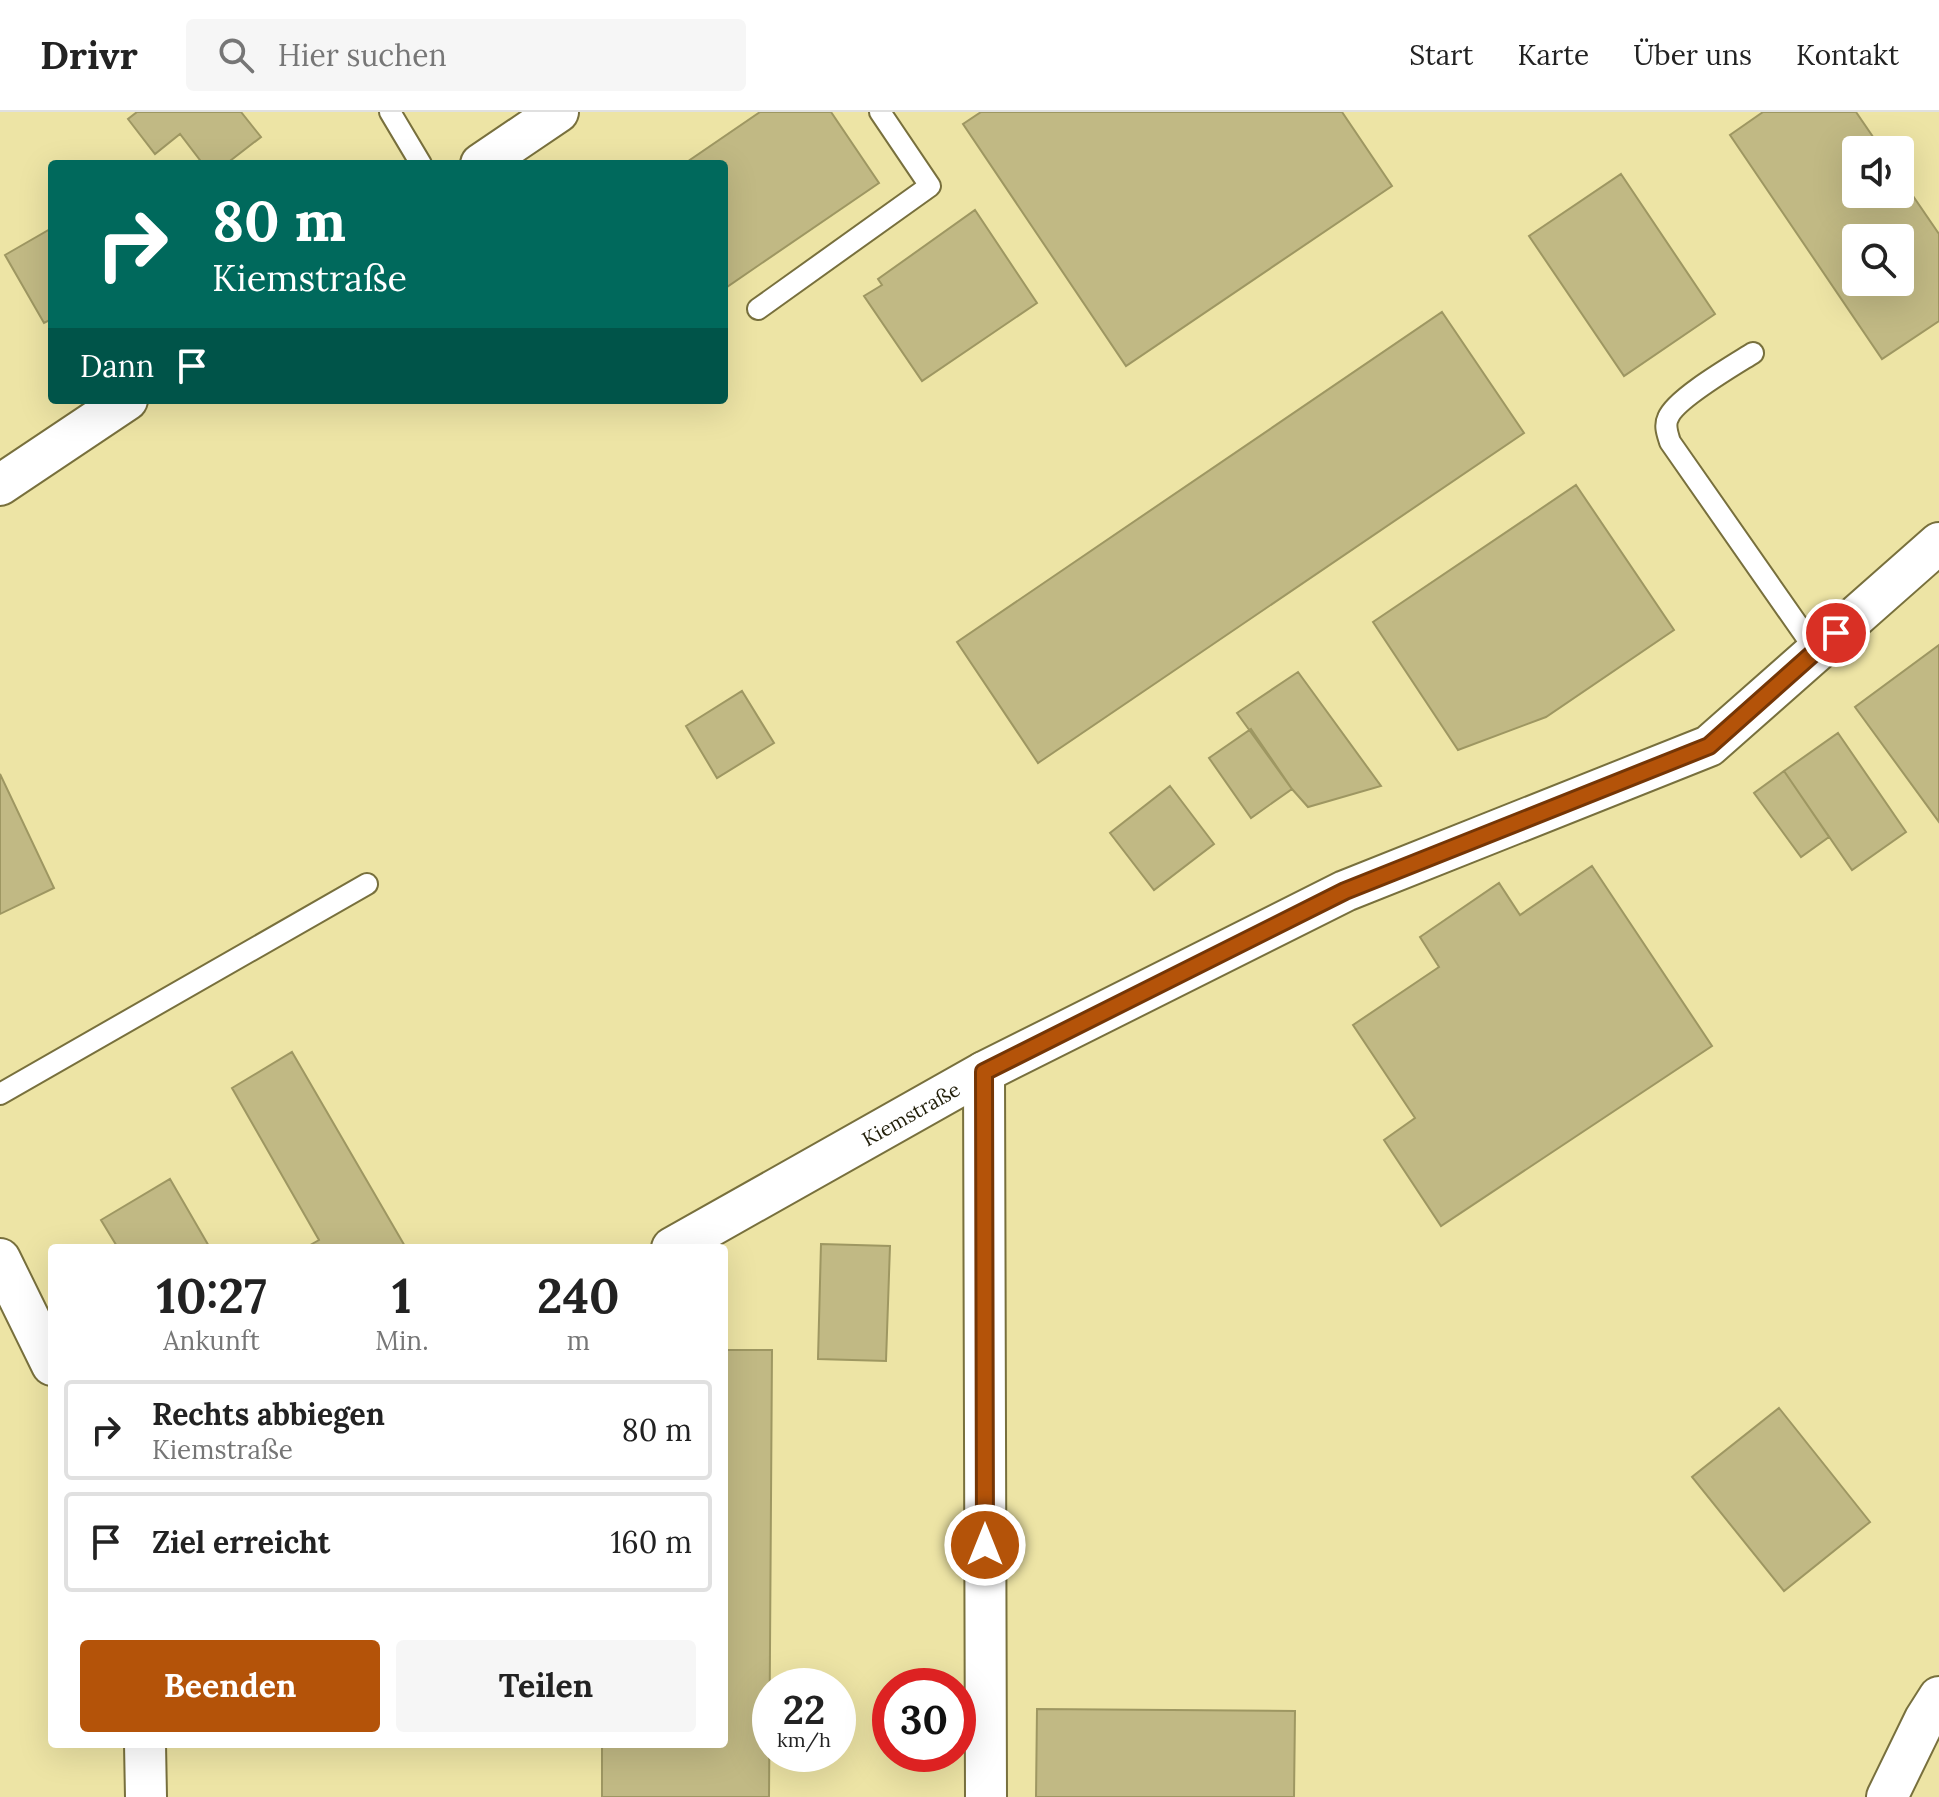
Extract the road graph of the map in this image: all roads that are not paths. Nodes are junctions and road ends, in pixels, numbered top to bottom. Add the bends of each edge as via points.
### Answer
1 (390, 112) edge
2 (558, 112) edge
3 (880, 112) edge
4 (419, 160) edge
5 (487, 160) edge
6 (758, 309) dead end
7 (1753, 353) dead end
8 (121, 404) edge
9 (0, 485) edge
10 (1939, 543) edge
11 (1816, 651) junction
12 (367, 884) dead end
13 (984, 1072) junction
14 (0, 1094) edge
15 (679, 1244) edge
16 (0, 1259) edge
17 (48, 1357) edge
18 (1939, 1697) edge
19 (145, 1748) edge
20 (146, 1797) edge
21 (986, 1797) edge
22 (1887, 1797) edge

1 - 4 lane
2 - 5 street
3 - 6 lane via 930,186
7 - 11 lane via 1684,399 1668,417 1666,428 1670,442
8 - 9 street
10 - 11 street, Kiemstraße
11 - 13 street, Kiemstraße via 1709,746 1345,891
12 - 14 lane
13 - 15 street, Kiemstraße
13 - 21 street
16 - 17 street
18 - 22 street
19 - 20 street

